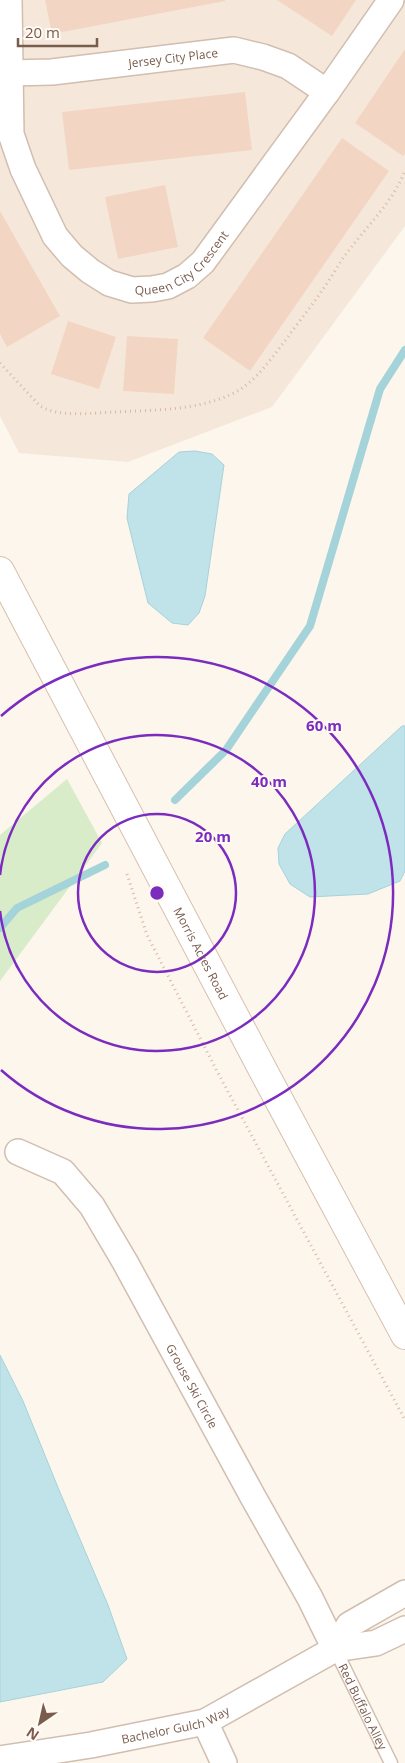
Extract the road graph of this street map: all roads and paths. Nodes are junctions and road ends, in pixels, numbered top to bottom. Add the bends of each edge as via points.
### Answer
1 (10, 0) edge
2 (391, 0) edge
3 (10, 73) junction
4 (327, 92) junction
5 (405, 171) edge
6 (0, 364) edge
7 (0, 570) edge
8 (126, 873) dead end
9 (18, 1152) dead end
10 (405, 1335) edge
11 (405, 1420) edge
12 (405, 1593) edge
13 (405, 1629) edge
14 (335, 1648) junction
15 (205, 1722) junction
16 (0, 1759) edge
17 (224, 1763) edge
18 (391, 1763) edge

1 - 3 street, Queen City Crescent
2 - 4 street, Queen City Crescent
3 - 4 street, Jersey City Place via 52,72 234,50 288,66
3 - 4 street, Queen City Crescent via 11,134 23,169 55,236 90,271 110,283 132,290 168,286 203,262
5 - 6 path via 398,187 268,363 252,381 233,393 190,407 56,413 39,405
7 - 10 street, Morris Acres Road
8 - 11 path via 147,934
9 - 14 street, Grouse Ski Circle via 63,1172 92,1206 126,1262
12 - 14 street, Bachelor Gulch Way via 349,1625
13 - 14 street, Bachelor Gulch Way via 376,1643
14 - 15 street, Bachelor Gulch Way
14 - 18 lane, Red Buffalo Alley
15 - 16 street, Bachelor Gulch Way
15 - 17 street

